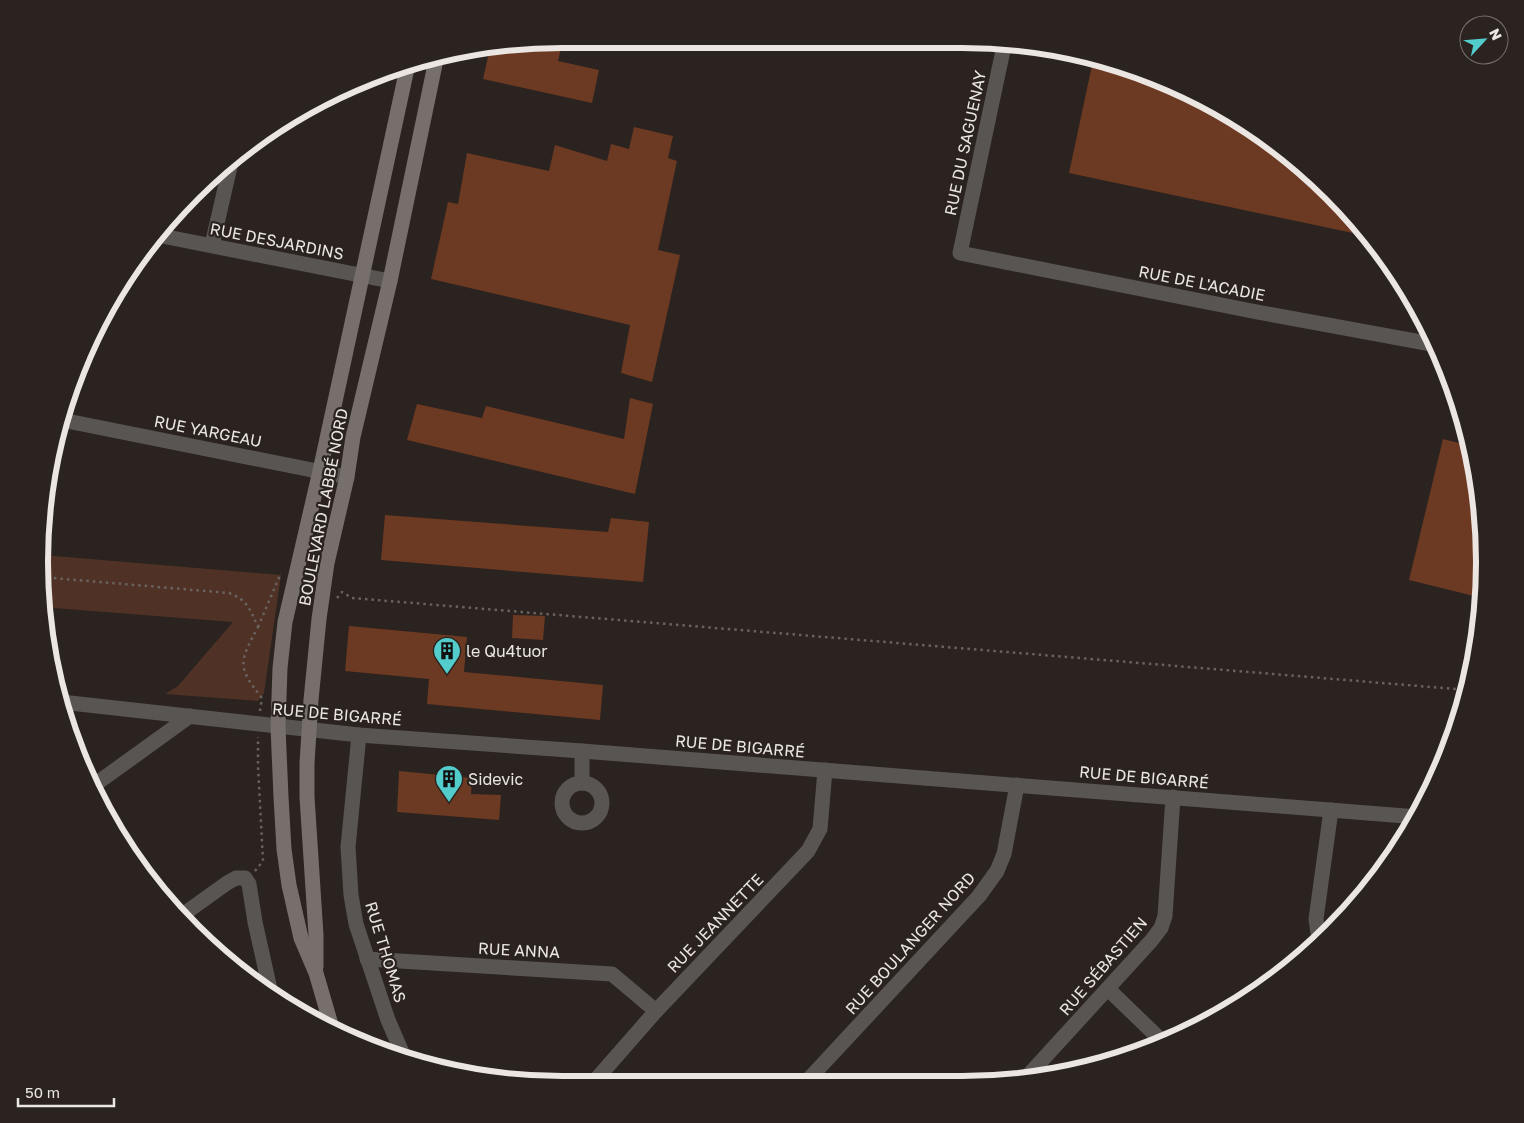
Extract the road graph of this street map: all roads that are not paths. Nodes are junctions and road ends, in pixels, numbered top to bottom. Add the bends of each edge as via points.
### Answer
1 (1003, 50) edge
2 (435, 63) edge
3 (406, 72) edge
4 (229, 170) edge
5 (164, 236) edge
6 (212, 246) junction
7 (960, 253) joint
8 (361, 276) junction
9 (390, 281) junction
10 (1427, 343) edge
11 (67, 421) edge
12 (320, 471) junction
13 (347, 476) junction
14 (67, 703) edge
15 (190, 716) junction
16 (278, 727) junction
17 (309, 729) junction
18 (359, 734) junction
19 (582, 751) junction
20 (825, 770) junction
21 (98, 782) edge
22 (582, 783) dead end
23 (1017, 785) junction
24 (1173, 797) junction
25 (1331, 810) junction
26 (1409, 816) edge
27 (186, 912) edge
28 (1318, 932) edge
29 (368, 959) junction
30 (316, 973) junction
31 (269, 984) edge
32 (1108, 990) junction
33 (656, 1011) junction
34 (330, 1020) edge
35 (1157, 1037) edge
36 (401, 1049) edge
37 (1033, 1071) edge
38 (600, 1075) edge
39 (813, 1075) edge

1 - 7 street, RUE DU SAGUENAY
2 - 9 main road, BOULEVARD LABBÉ NORD
3 - 8 main road, BOULEVARD LABBÉ NORD
4 - 6 street
5 - 6 street, RUE DESJARDINS
6 - 8 street, RUE DESJARDINS
7 - 10 street, RUE DE L'ACADIE
8 - 9 street, RUE DESJARDINS
8 - 12 main road, BOULEVARD LABBÉ NORD
9 - 13 main road, BOULEVARD LABBÉ NORD
11 - 12 street, RUE YARGEAU
12 - 13 street, RUE YARGEAU
12 - 16 main road, BOULEVARD LABBÉ NORD via 285,622
13 - 17 main road, BOULEVARD LABBÉ NORD via 327,563
14 - 15 street, RUE DE BIGARRÉ
15 - 16 street, RUE DE BIGARRÉ
15 - 21 street
16 - 17 street, RUE DE BIGARRÉ
16 - 30 main road, BOULEVARD LABBÉ NORD via 281,806 289,884 301,938
17 - 18 street, RUE DE BIGARRÉ
17 - 30 main road, BOULEVARD LABBÉ NORD via 307,798
18 - 19 street, RUE DE BIGARRÉ
18 - 29 street, RUE THOMAS via 348,847 350,895
19 - 20 street, RUE DE BIGARRÉ
19 - 22 street
20 - 23 street, RUE DE BIGARRÉ
20 - 33 street, RUE JEANNETTE via 820,829 808,851
23 - 24 street, RUE DE BIGARRÉ
23 - 39 street, RUE BOULANGER NORD via 1004,854 997,871 979,896
24 - 25 street, RUE DE BIGARRÉ
24 - 32 street, RUE SÉBASTIEN via 1165,916 1161,928
25 - 26 street, RUE DE BIGARRÉ
25 - 28 street via 1316,919
27 - 31 street via 227,883 244,878 249,884
29 - 33 street, RUE ANNA via 612,974
29 - 36 street, RUE THOMAS
30 - 34 main road, BOULEVARD LABBÉ NORD
32 - 35 street
32 - 37 street, RUE SÉBASTIEN
33 - 38 street, RUE JEANNETTE

